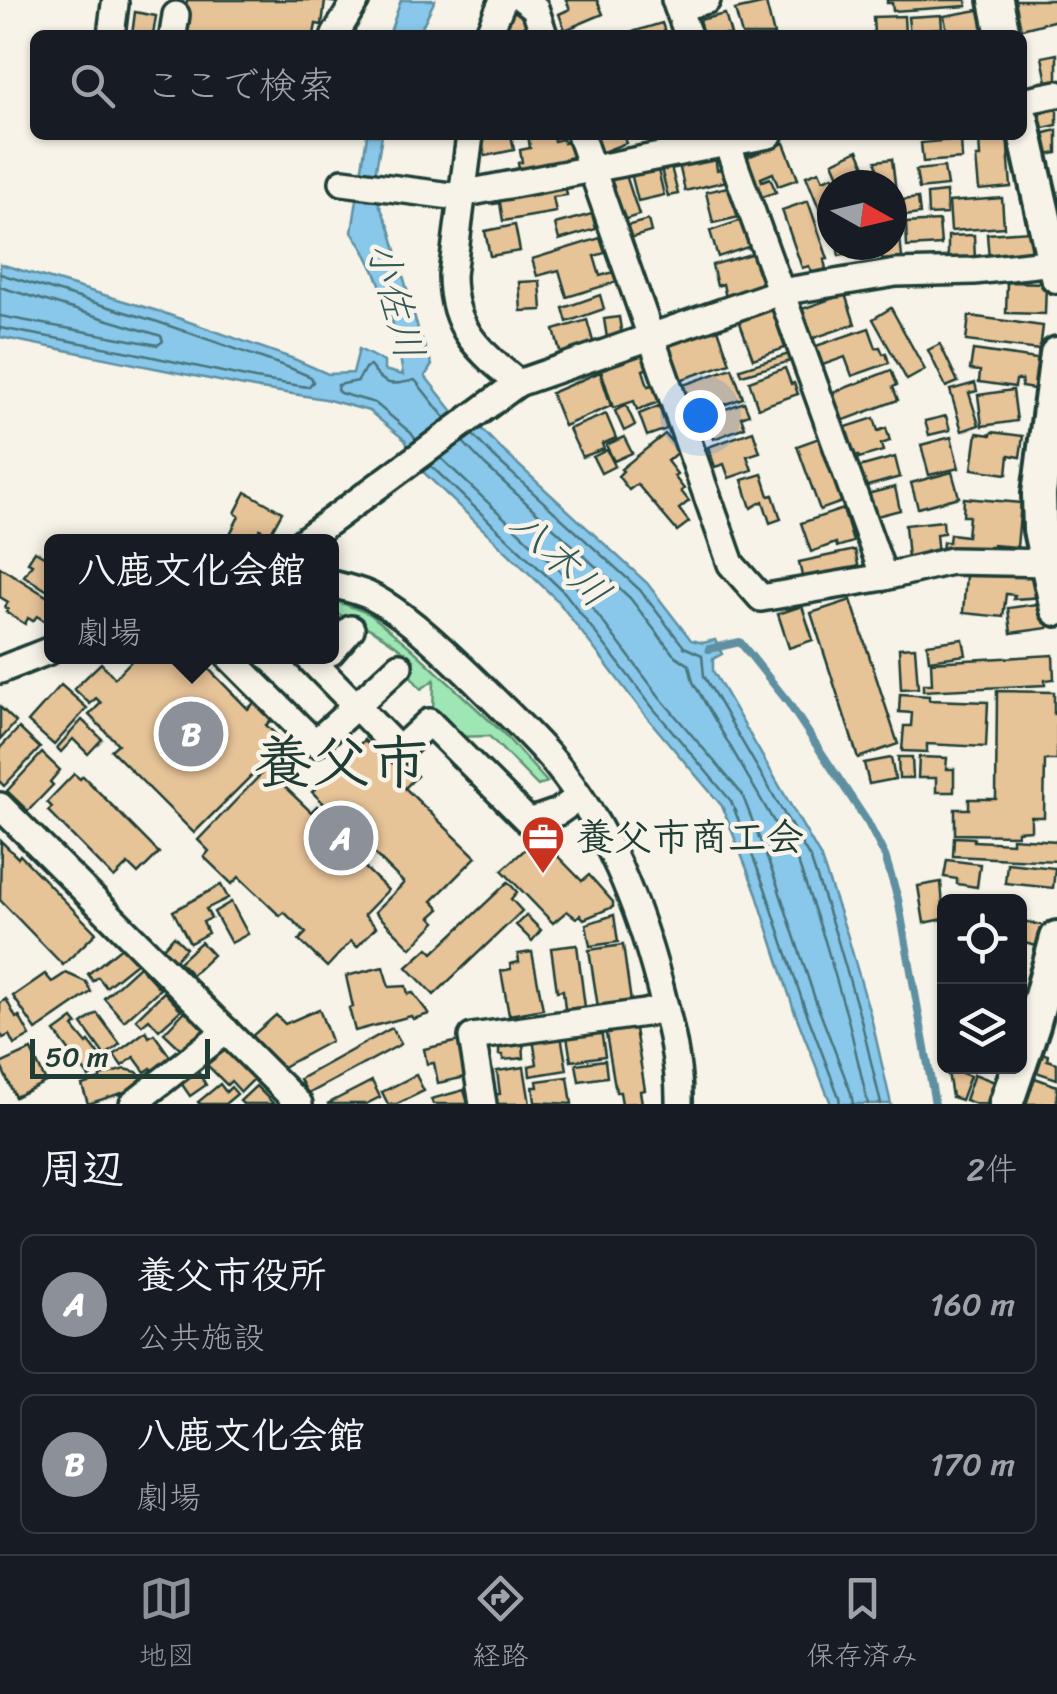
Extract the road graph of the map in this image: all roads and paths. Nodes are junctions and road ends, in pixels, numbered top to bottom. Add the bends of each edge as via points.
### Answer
1 (356, 0) edge
2 (503, 0) edge
3 (524, 0) edge
4 (707, 0) edge
5 (996, 0) edge
6 (115, 4) dead end
7 (676, 4) edge
8 (111, 30) edge
9 (338, 30) edge
10 (490, 30) edge
11 (542, 30) edge
12 (686, 30) edge
13 (1003, 30) edge
14 (1057, 94) edge
15 (1027, 100) edge
16 (469, 140) edge
17 (582, 140) edge
18 (720, 140) edge
19 (725, 140) edge
20 (1026, 140) edge
21 (591, 168) junction
22 (343, 182) dead end
23 (457, 195) junction
24 (1055, 269) edge
25 (780, 292) junction
26 (650, 337) junction
27 (1057, 354) edge
28 (515, 385) junction
29 (316, 534) edge
30 (1048, 563) junction
31 (884, 577) junction
32 (339, 586) edge
33 (1057, 609) edge
34 (351, 630) dead end
35 (339, 641) edge
36 (44, 653) edge
37 (236, 664) edge
38 (325, 664) edge
39 (399, 666) dead end
40 (0, 670) edge
41 (356, 706) junction
42 (579, 796) junction
43 (3, 815) edge
44 (1057, 938) edge
45 (665, 1008) junction
46 (226, 1030) junction
47 (1027, 1044) edge
48 (1016, 1074) edge
49 (132, 1104) edge
50 (299, 1104) edge
51 (482, 1104) edge
52 (678, 1104) edge
53 (1006, 1104) edge

1 - 9 street
2 - 10 street
3 - 11 street via 535,8
4 - 7 street
5 - 13 main road
6 - 8 street
7 - 12 street
14 - 15 street
16 - 23 street
17 - 21 street
18 - 21 street
19 - 25 street
20 - 24 main road
21 - 23 street
21 - 26 street
22 - 23 street
23 - 28 street via 452,296 458,318
24 - 25 street via 896,273
25 - 26 street
25 - 31 street
26 - 28 street
26 - 31 street via 731,564 761,598
27 - 30 main road via 1039,494
28 - 29 street
30 - 31 street via 951,560
30 - 33 main road
32 - 42 street via 390,608 454,661
34 - 35 street
36 - 40 street
37 - 41 street via 315,743
38 - 41 street
39 - 41 street
41 - 42 street via 399,750 429,722 529,822
42 - 45 street via 613,850 646,934
43 - 46 street
44 - 47 main road
45 - 51 street via 472,1037
45 - 52 street
46 - 49 street
46 - 50 street
48 - 53 main road

